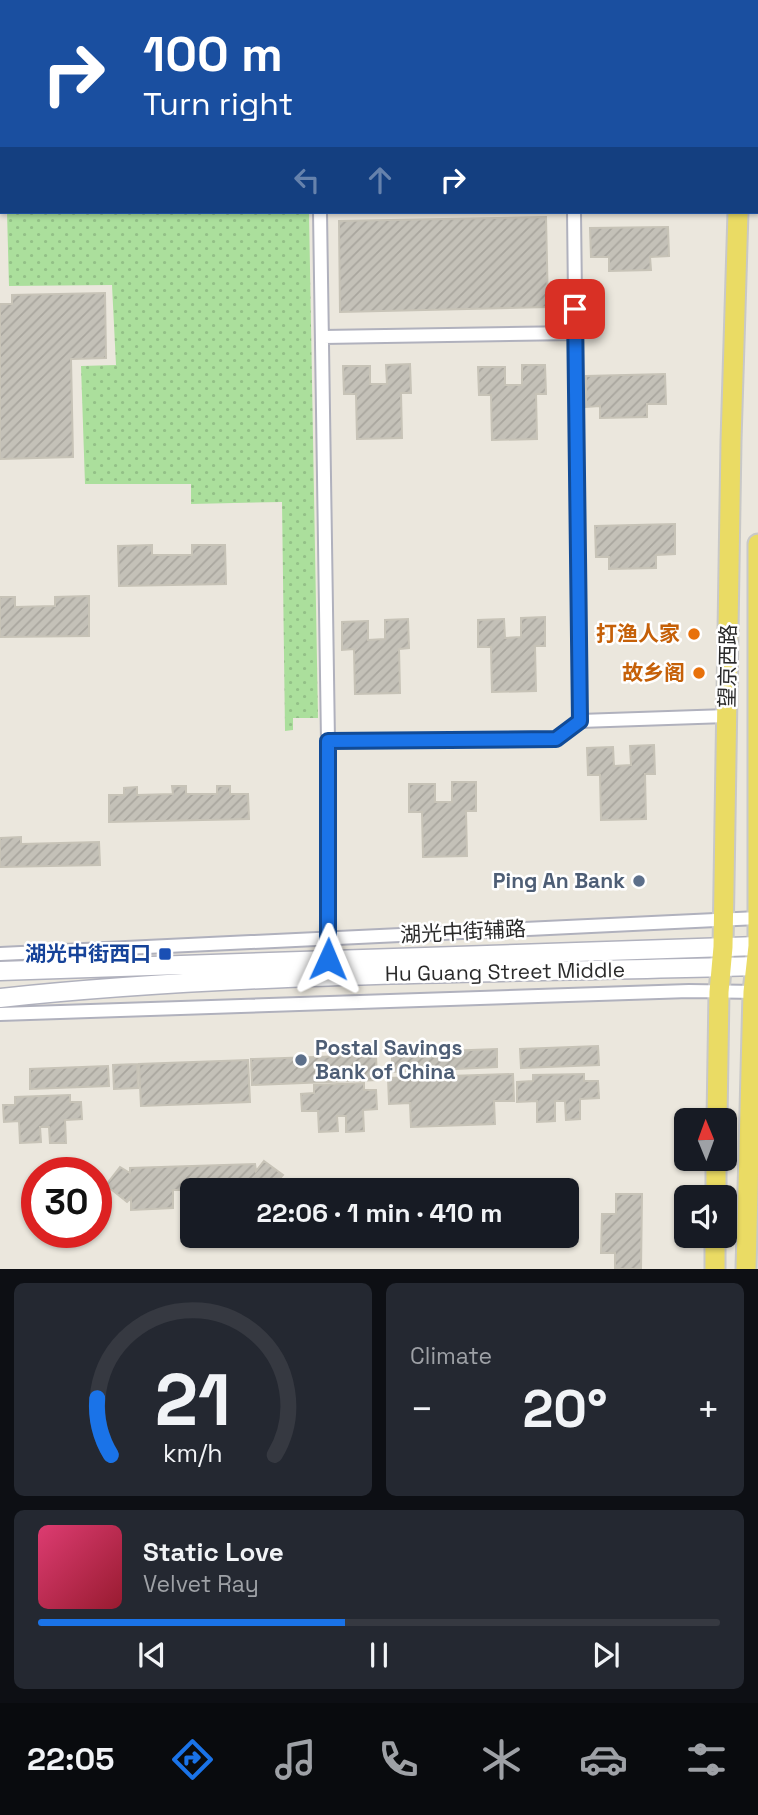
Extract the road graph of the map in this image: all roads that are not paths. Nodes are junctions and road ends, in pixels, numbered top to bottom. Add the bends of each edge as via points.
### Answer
1 (320, 214) edge
2 (574, 214) edge
3 (738, 214) edge
4 (575, 333) junction
5 (323, 337) junction
6 (758, 544) edge
7 (727, 716) junction
8 (580, 721) junction
9 (328, 741) junction
10 (757, 918) edge
11 (722, 919) junction
12 (329, 939) junction
13 (758, 946) edge
14 (723, 947) junction
15 (0, 954) edge
16 (328, 959) junction
17 (721, 967) junction
18 (757, 967) edge
19 (0, 971) edge
20 (719, 992) junction
21 (756, 992) edge
22 (0, 998) edge
23 (0, 1014) edge
24 (717, 1108) edge
25 (715, 1248) edge
26 (715, 1269) edge
27 (746, 1269) edge

1 - 5 street
2 - 4 street
3 - 7 main road, 望京西路
4 - 5 street
4 - 8 street
5 - 9 street
6 - 10 main road, 望京西路
7 - 8 street
7 - 11 main road, 望京西路
8 - 9 street via 556,739
9 - 12 street
10 - 11 street, 湖光中街辅路
10 - 13 main road, 望京西路
11 - 12 street, 湖光中街辅路
11 - 14 main road, 望京西路
12 - 15 street, 湖光中街辅路
12 - 16 street
13 - 14 main road, Hu Guang Street Middle
13 - 18 main road, 望京西路
14 - 16 main road, Hu Guang Street Middle
14 - 17 main road, 望京西路
16 - 19 main road, Hu Guang Street Middle
17 - 18 main road, Hu Guang Street Middle
17 - 20 main road, 望京西路
17 - 22 main road, Hu Guang Street Middle via 313,978
18 - 21 main road, 望京西路
20 - 21 street
20 - 23 street
20 - 24 main road, 望京西路
21 - 27 main road, 望京西路
25 - 26 main road

